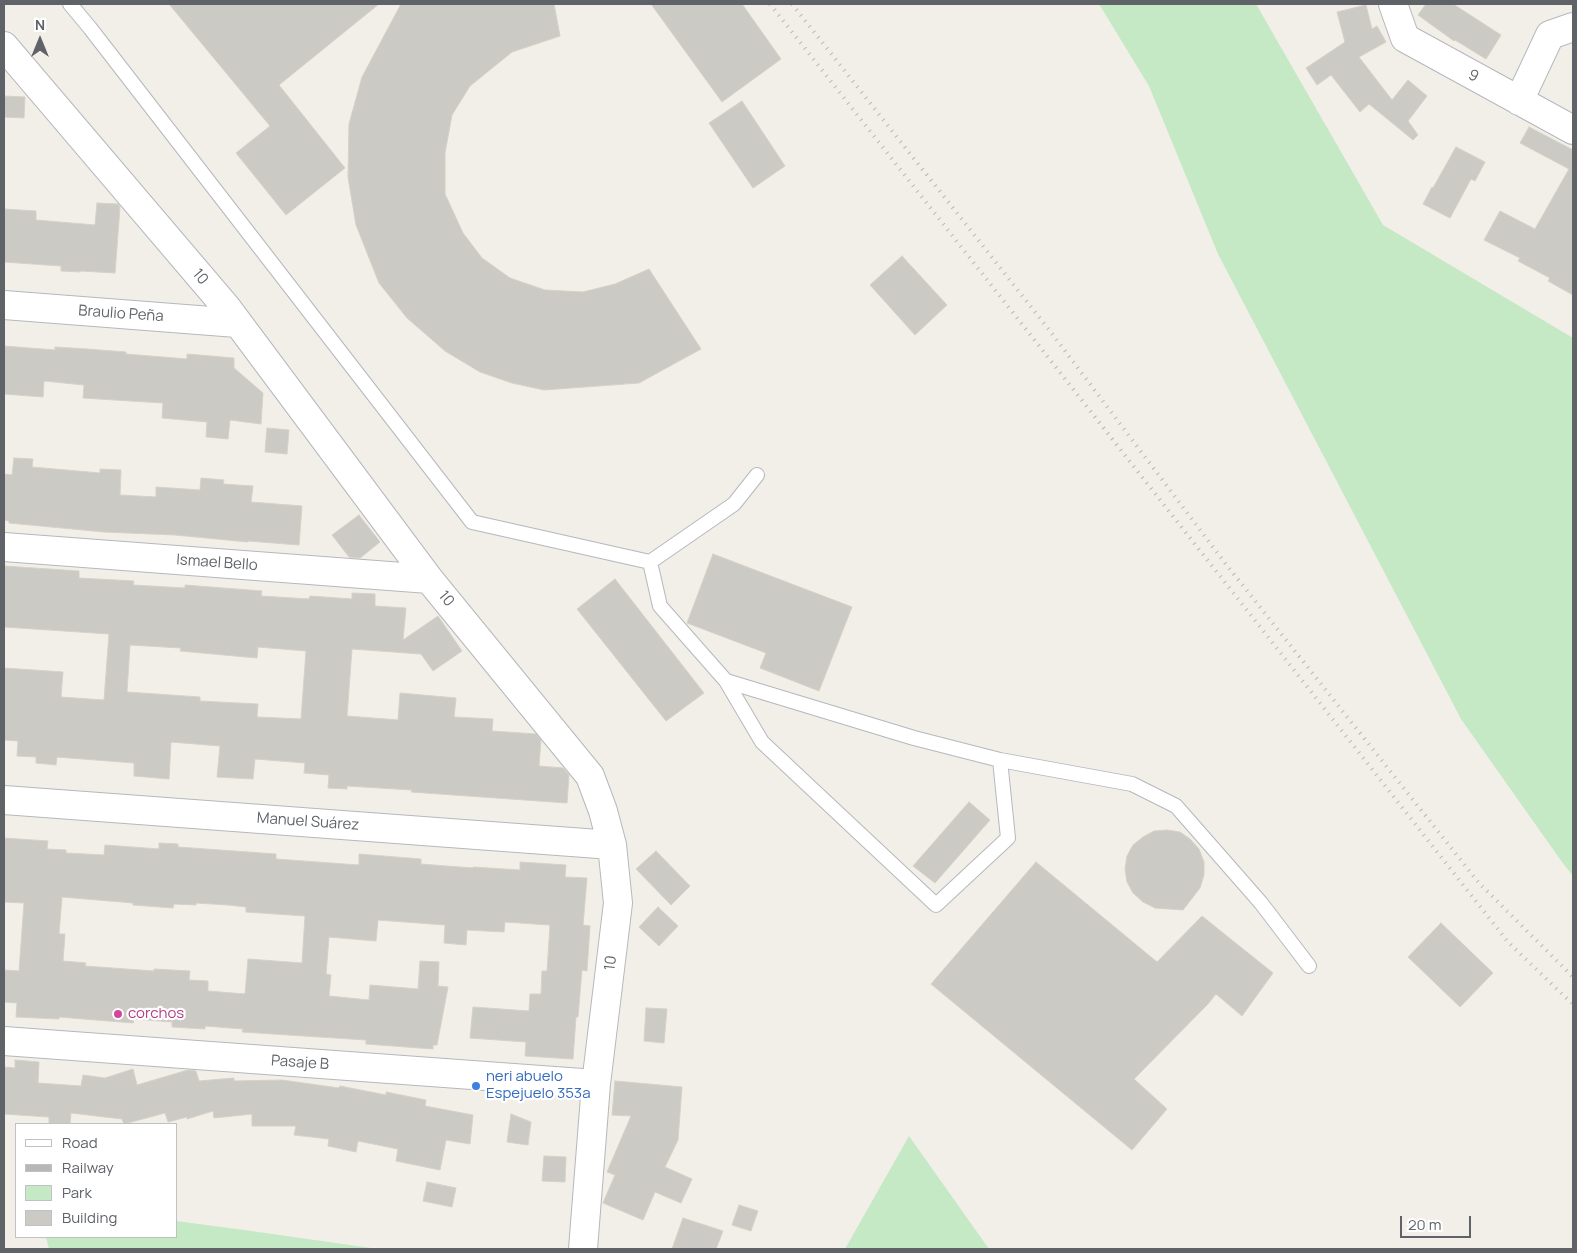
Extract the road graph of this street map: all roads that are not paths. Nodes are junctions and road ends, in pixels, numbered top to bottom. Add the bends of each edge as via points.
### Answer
1 (70, 4) edge
2 (1393, 4) edge
3 (1573, 27) edge
4 (4, 46) edge
5 (1519, 101) junction
6 (1573, 130) edge
7 (4, 306) edge
8 (237, 323) junction
9 (758, 475) dead end
10 (4, 547) edge
11 (650, 562) junction
12 (430, 579) junction
13 (726, 681) junction
14 (1000, 760) junction
15 (4, 800) edge
16 (612, 845) junction
17 (1309, 966) dead end
18 (4, 1041) edge
19 (596, 1084) junction
20 (583, 1249) edge

1 - 11 lane via 472,522
2 - 5 street, 9 via 1405,38
3 - 5 street via 1550,35
4 - 8 street, 10
5 - 6 street, 9
7 - 8 street, Braulio Peña
8 - 12 street, 10
9 - 11 lane via 734,504
10 - 12 street, Ismael Bello
11 - 13 lane via 660,606
12 - 16 street, 10 via 590,776
13 - 14 lane via 914,738
13 - 14 lane via 762,742 936,905 1008,838
14 - 17 lane via 1132,784 1176,806 1261,902
15 - 16 street, Manuel Suárez
16 - 19 street, 10 via 618,903
18 - 19 street, Pasaje B
19 - 20 street, 10

